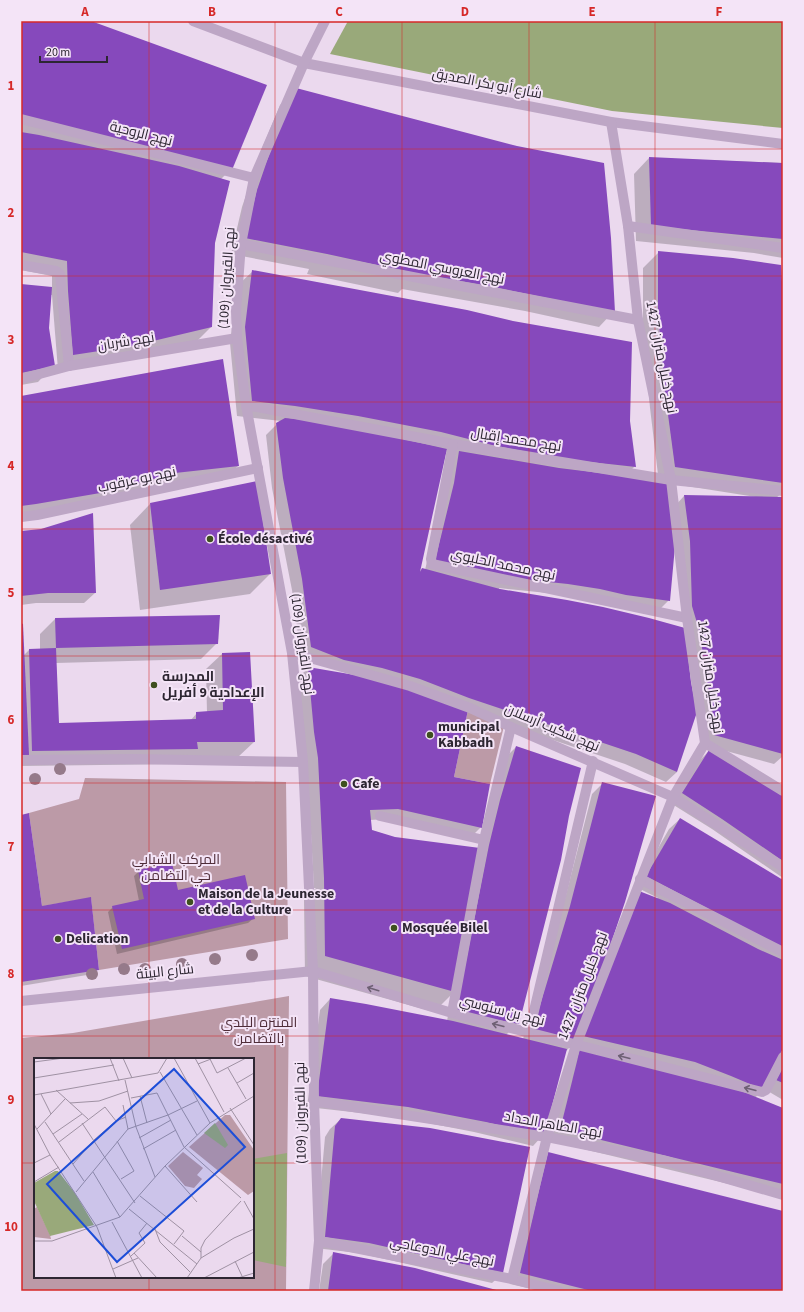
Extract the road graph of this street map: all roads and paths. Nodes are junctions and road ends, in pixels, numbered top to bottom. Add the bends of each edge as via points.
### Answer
1 (192, 21) edge
2 (325, 21) edge
3 (304, 63) junction
4 (21, 119) edge
5 (611, 122) junction
6 (783, 144) edge
7 (254, 178) junction
8 (628, 226) junction
9 (241, 244) junction
10 (783, 248) edge
11 (21, 265) edge
12 (638, 320) junction
13 (237, 338) junction
14 (69, 366) junction
15 (21, 379) edge
16 (246, 405) junction
17 (453, 444) junction
18 (258, 468) junction
19 (671, 480) junction
20 (783, 490) edge
21 (21, 517) edge
22 (687, 618) junction
23 (292, 653) junction
24 (511, 727) junction
25 (705, 743) junction
26 (21, 760) edge
27 (593, 761) junction
28 (303, 762) junction
29 (782, 786) edge
30 (673, 797) junction
31 (380, 816) dead end
32 (484, 840) junction
33 (783, 867) edge
34 (640, 879) junction
35 (783, 952) edge
36 (312, 971) junction
37 (21, 1001) edge
38 (452, 1013) junction
39 (529, 1032) junction
40 (576, 1045) junction
41 (783, 1057) edge
42 (314, 1101) junction
43 (547, 1137) junction
44 (783, 1195) edge
45 (319, 1242) junction
46 (512, 1280) junction
47 (314, 1291) edge
48 (560, 1291) edge

1 - 3 street, شارع أبو بكر الصديق
2 - 3 street, نهج القيروان (109)
3 - 5 street, شارع أبو بكر الصديق
3 - 7 street, نهج القيروان (109)
4 - 7 street, نهج الروحية
5 - 6 street, شارع أبو بكر الصديق
5 - 8 street, نهج خليل متران 1427
7 - 9 street, نهج القيروان (109)
8 - 10 street
8 - 12 street, نهج خليل متران 1427
9 - 12 street, نهج العروسي المطوي
9 - 13 street, نهج القيروان (109) via 236,311
11 - 14 street via 56,271 60,274
12 - 19 street, نهج خليل متران 1427
13 - 14 street, نهج شربان
13 - 16 street, نهج القيروان (109)
14 - 15 street, نهج شربان
16 - 17 street, نهج محمد إقبال
16 - 18 street, نهج القيروان (109)
17 - 19 street, نهج محمد إقبال
17 - 22 street, نهج محمد الحليوي via 431,558 432,564
18 - 21 street, نهج بو عرقوب
18 - 23 street, نهج القيروان (109)
19 - 20 street, نهج محمد إقبال
19 - 22 street, نهج خليل متران 1427
22 - 25 street, نهج خليل متران 1427
23 - 24 street, نهج شكيب أرسلان via 410,686 470,708
23 - 28 street, نهج القيروان (109)
24 - 27 street, نهج شكيب أرسلان
24 - 32 street
25 - 29 street
25 - 30 street, نهج خليل متران 1427
26 - 28 street
27 - 30 street, نهج شكيب أرسلان
27 - 39 street
28 - 36 street, نهج القيروان (109)
30 - 33 street, نهج شكيب أرسلان
30 - 34 street, نهج خليل متران 1427
31 - 32 street
32 - 38 street
34 - 35 street
34 - 40 street, نهج خليل متران 1427
36 - 37 street, شارع البيئة
38 -> 36 street, نهج بن سنوسي
36 - 42 street, نهج القيروان (109)
39 -> 38 street, نهج بن سنوسي
39 - 40 street, نهج بن سنوسي
41 -> 40 street, نهج بن سنوسي via 766,1090 762,1092
40 - 43 street, نهج خليل متران 1427
42 - 43 street, نهج الطاهر الحداد
42 - 45 street, نهج القيروان (109)
43 - 44 street, نهج الطاهر الحداد via 666,1161
43 - 46 street, نهج خليل متران 1427
45 - 46 street, نهج علي الدوعاجي
45 - 47 street, نهج القيروان (109)
46 - 48 street, نهج علي الدوعاجي

